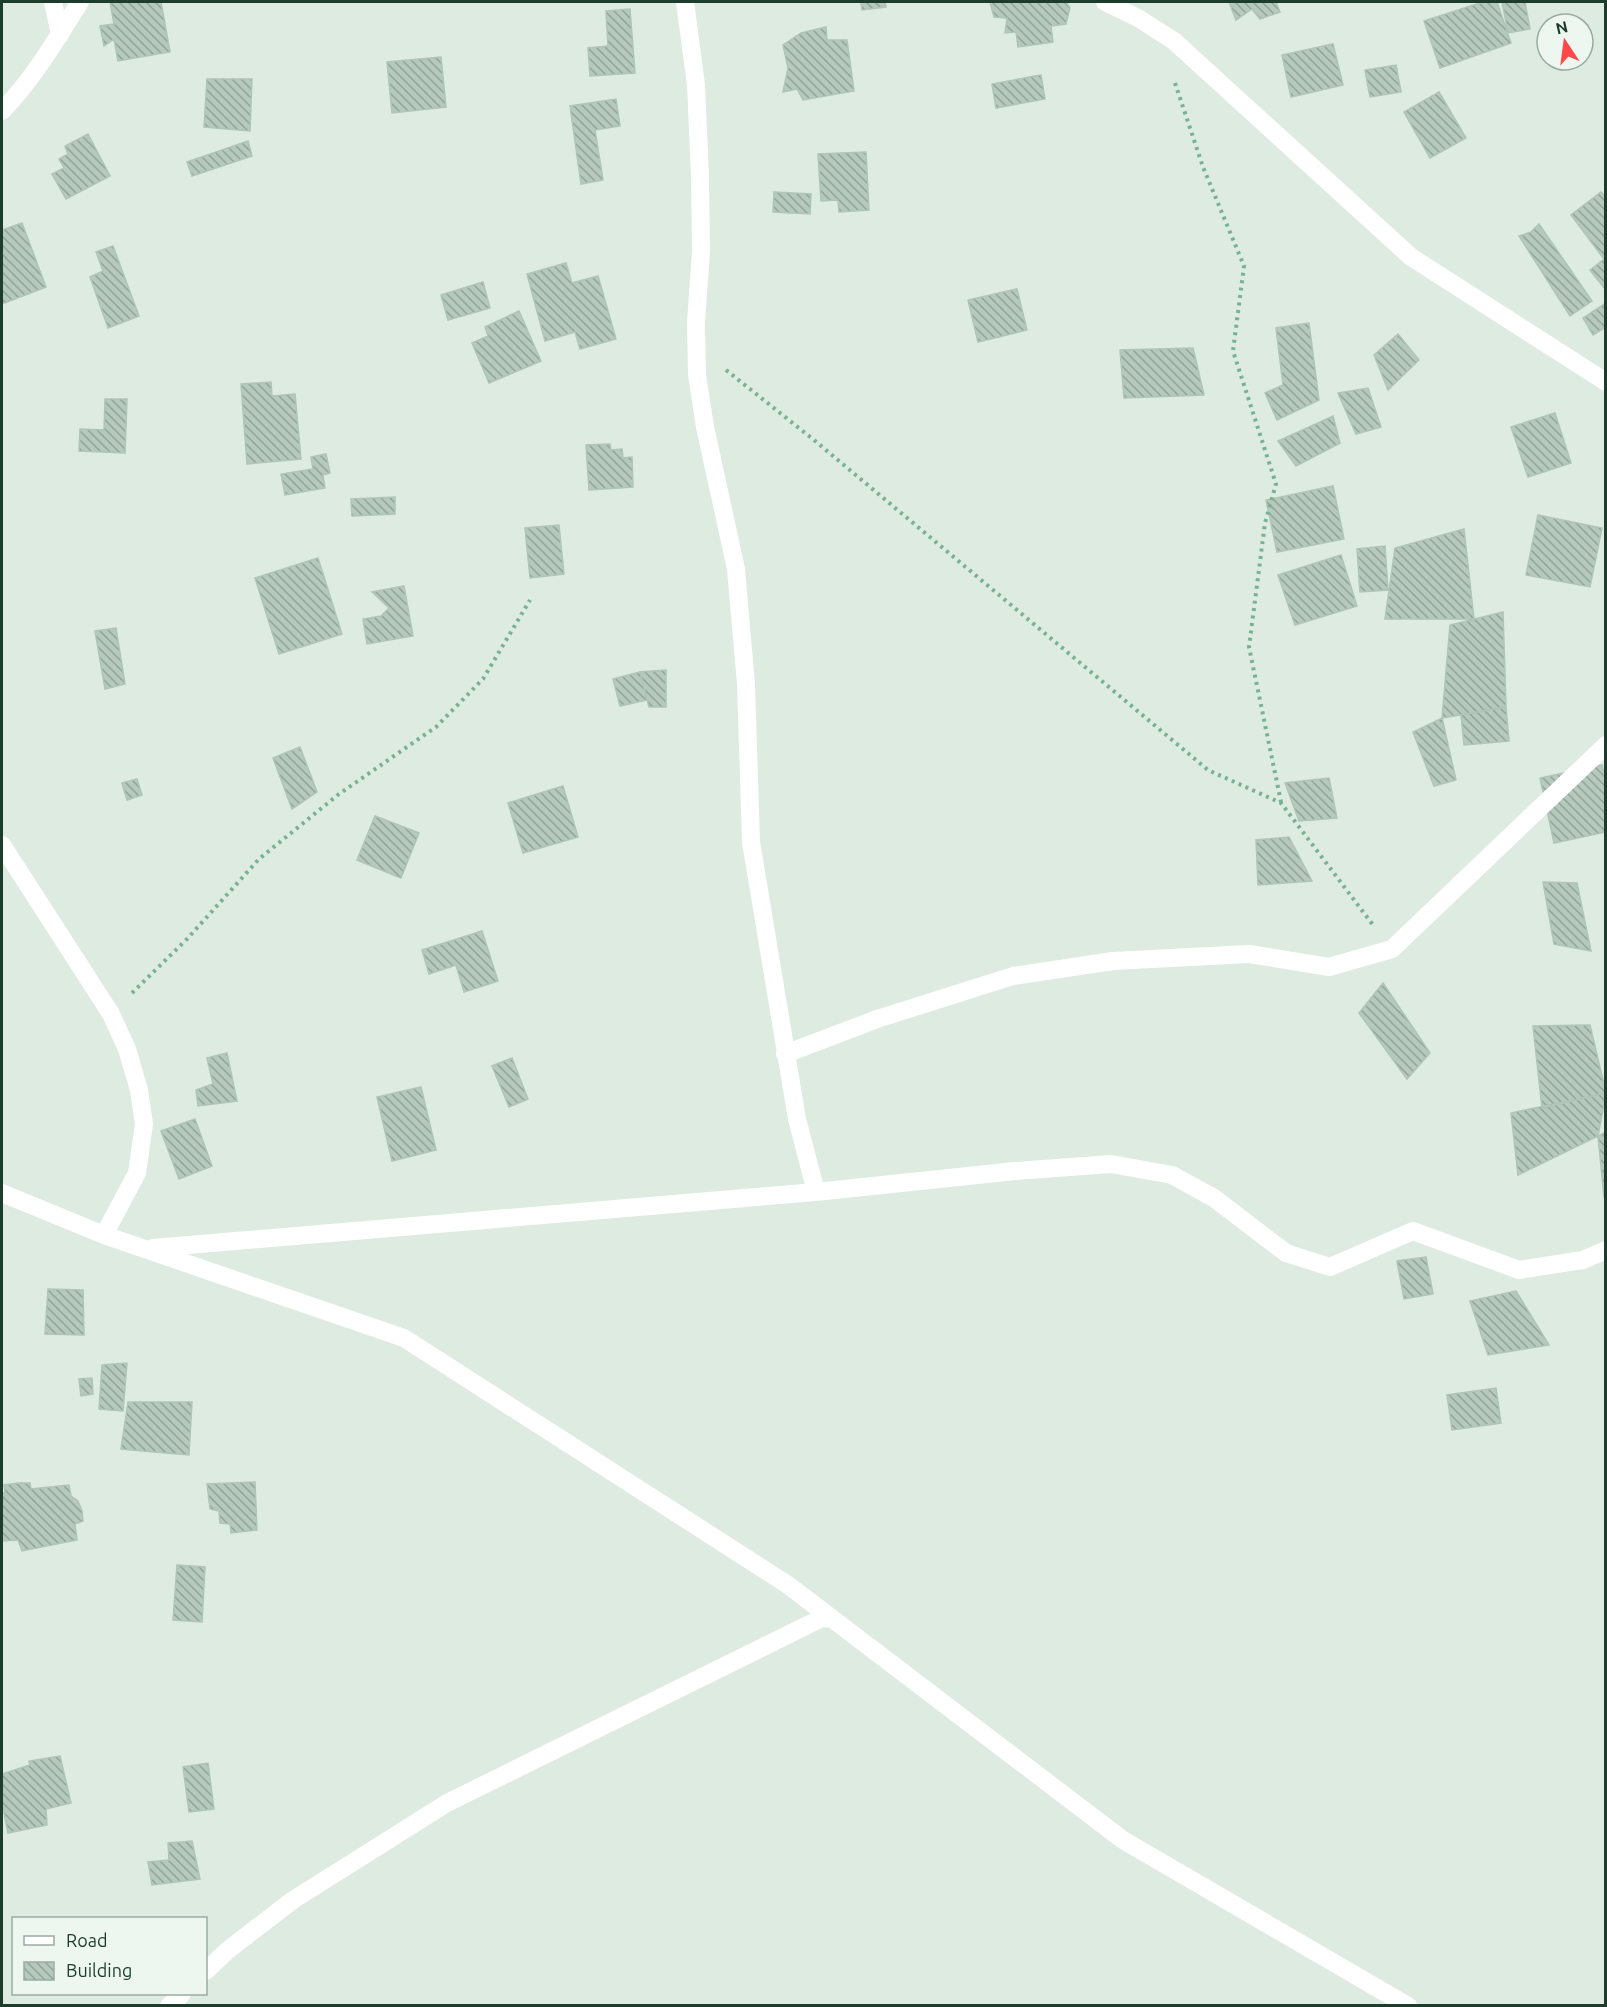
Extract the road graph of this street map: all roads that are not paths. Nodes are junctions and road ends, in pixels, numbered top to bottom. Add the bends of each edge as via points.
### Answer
1 (53, 2) edge
2 (80, 2) edge
3 (685, 2) edge
4 (1105, 2) edge
5 (60, 35) junction
6 (2, 111) edge
7 (1605, 382) edge
8 (1605, 745) edge
9 (2, 845) edge
10 (785, 1054) junction
11 (2, 1192) edge
12 (816, 1192) junction
13 (104, 1235) junction
14 (145, 1249) junction
15 (1605, 1250) edge
16 (833, 1619) junction
17 (207, 1970) edge
18 (181, 1995) edge
19 (169, 2006) edge
20 (1408, 2006) edge

1 - 5 street
2 - 5 street
3 - 10 street via 696,85 700,176 697,375 736,569 746,684 751,842
4 - 7 street via 1174,41 1411,257
5 - 6 street via 23,89
8 - 10 street via 1392,949 1329,967 1249,954 1113,961 1013,976 877,1019
9 - 13 street via 111,1014 139,1090 144,1124 137,1173
10 - 12 street
11 - 13 street
12 - 14 street
12 - 15 street via 1111,1164 1172,1174 1214,1198 1286,1253 1330,1267 1413,1232 1519,1270 1583,1260
13 - 14 street
14 - 16 street via 404,1338 788,1585
16 - 17 street via 822,1618 447,1803 293,1900
16 - 20 street via 1123,1840
18 - 19 street

